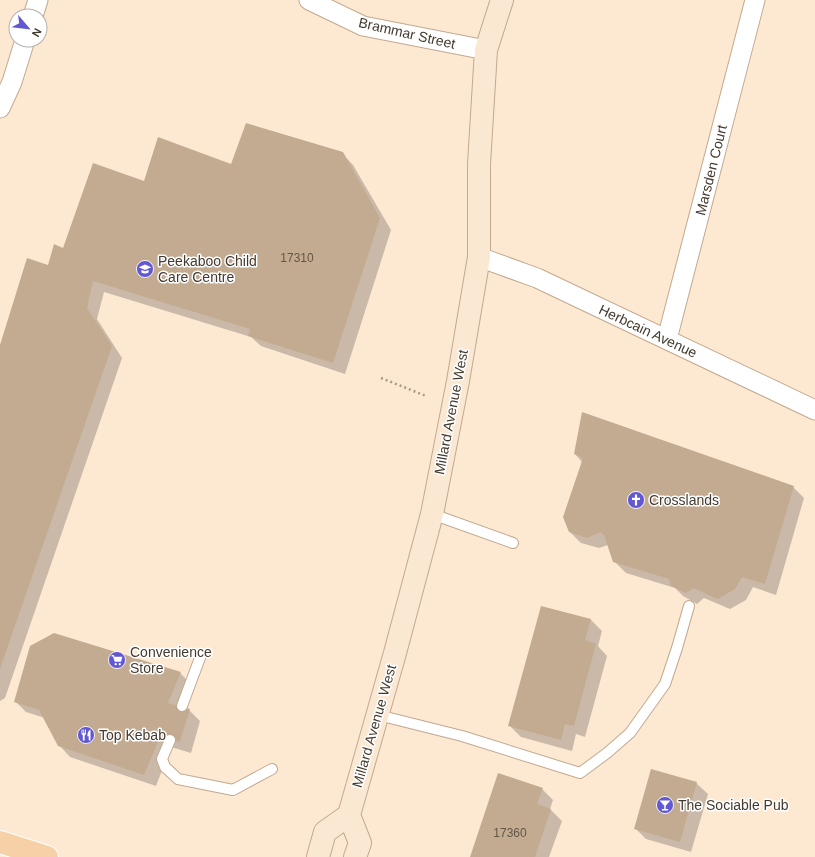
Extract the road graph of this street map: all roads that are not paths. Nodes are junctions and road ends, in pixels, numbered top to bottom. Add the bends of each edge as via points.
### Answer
1 (309, 0) edge
2 (502, 0) edge
3 (754, 0) edge
4 (23, 48) edge
5 (486, 50) junction
6 (0, 108) edge
7 (479, 257) junction
8 (667, 339) junction
9 (815, 410) edge
10 (432, 514) junction
11 (513, 544) dead end
12 (689, 606) dead end
13 (201, 654) dead end
14 (182, 706) dead end
15 (378, 715) junction
16 (170, 740) dead end
17 (272, 769) dead end
18 (349, 815) junction
19 (0, 842) edge
20 (46, 857) edge
21 (318, 857) edge
22 (355, 857) edge

1 - 5 street, Brammar Street via 363,26
2 - 5 main road, Millard Avenue West
3 - 8 street, Marsden Court
4 - 6 street via 12,82
5 - 7 main road, Millard Avenue West via 479,164
7 - 8 street, Herbcain Avenue via 537,278
7 - 10 main road, Millard Avenue West
8 - 9 street, Herbcain Avenue
10 - 11 lane
10 - 15 main road, Millard Avenue West
12 - 15 lane via 666,684 630,733 580,773 462,736
13 - 14 lane
15 - 18 main road, Millard Avenue West
16 - 17 lane via 162,759 165,767 178,779 233,790
18 - 21 main road via 326,832
18 - 22 main road via 360,843
19 - 20 main road

